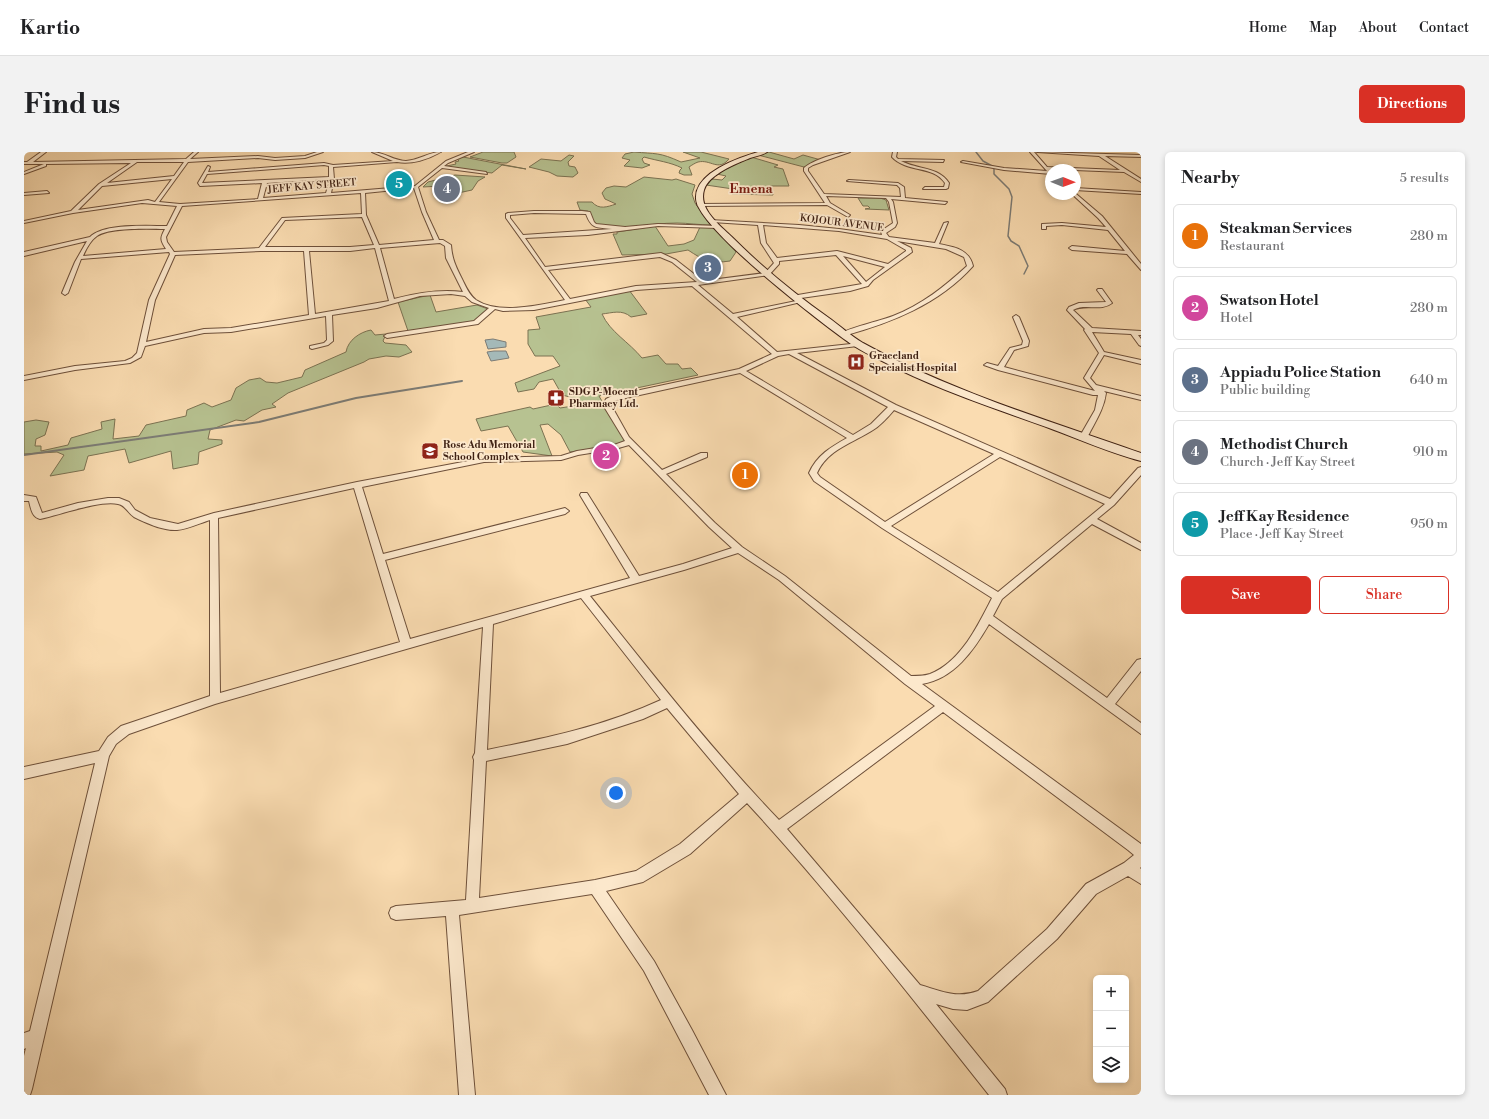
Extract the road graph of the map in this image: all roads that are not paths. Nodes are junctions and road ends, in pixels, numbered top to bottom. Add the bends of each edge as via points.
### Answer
1 (44, 152) edge
2 (196, 152) edge
3 (262, 152) edge
4 (321, 152) edge
5 (374, 152) edge
6 (439, 152) edge
7 (472, 152) edge
8 (764, 152) edge
9 (848, 152) edge
10 (895, 152) edge
11 (1032, 152) edge
12 (1039, 152) edge
13 (450, 154) dead end
14 (1099, 154) junction
15 (461, 156) junction
16 (1141, 156) edge
17 (258, 157) junction
18 (187, 160) junction
19 (211, 160) junction
20 (896, 160) junction
21 (136, 161) junction
22 (399, 162) junction
23 (943, 162) dead end
24 (963, 162) dead end
25 (26, 163) edge
26 (50, 163) junction
27 (331, 166) junction
28 (440, 167) junction
29 (1045, 167) edge
30 (1081, 169) edge
31 (1125, 171) junction
32 (205, 172) junction
33 (1045, 172) edge
34 (24, 173) edge
35 (486, 173) dead end
36 (174, 177) junction
37 (330, 178) junction
38 (849, 181) dead end
39 (265, 182) junction
40 (1141, 182) edge
41 (101, 185) junction
42 (416, 187) junction
43 (925, 188) dead end
44 (1081, 189) edge
45 (363, 191) junction
46 (47, 192) dead end
47 (1141, 193) edge
48 (24, 194) edge
49 (328, 194) junction
50 (823, 195) junction
51 (161, 197) junction
52 (887, 197) junction
53 (903, 198) junction
54 (260, 200) junction
55 (1081, 200) edge
56 (143, 202) junction
57 (157, 202) junction
58 (945, 202) dead end
59 (828, 204) junction
60 (180, 205) junction
61 (699, 205) junction
62 (73, 212) junction
63 (364, 214) junction
64 (848, 216) dead end
65 (24, 222) edge
66 (946, 223) dead end
67 (715, 224) junction
68 (761, 224) junction
69 (168, 226) junction
70 (1044, 228) dead end
71 (626, 229) junction
72 (1109, 229) junction
73 (522, 237) junction
74 (92, 238) junction
75 (888, 238) junction
76 (437, 241) junction
77 (936, 246) junction
78 (377, 247) junction
79 (1072, 248) dead end
80 (261, 249) junction
81 (306, 249) junction
82 (172, 252) junction
83 (837, 253) junction
84 (24, 254) edge
85 (1130, 254) junction
86 (1141, 255) edge
87 (80, 258) junction
88 (776, 260) junction
89 (889, 266) junction
90 (1141, 268) edge
91 (544, 269) junction
92 (767, 274) junction
93 (702, 283) junction
94 (693, 284) junction
95 (866, 285) junction
96 (1100, 290) dead end
97 (65, 293) dead end
98 (467, 294) junction
99 (796, 299) junction
100 (392, 302) junction
101 (569, 302) junction
102 (493, 308) junction
103 (329, 313) junction
104 (732, 316) junction
105 (312, 317) junction
106 (1016, 317) dead end
107 (1090, 330) junction
108 (1133, 332) junction
109 (1141, 333) edge
110 (843, 334) junction
111 (387, 336) dead end
112 (858, 344) junction
113 (1141, 344) edge
114 (141, 345) junction
115 (312, 347) dead end
116 (789, 352) junction
117 (1102, 353) junction
118 (776, 354) junction
119 (1141, 362) edge
120 (987, 365) dead end
121 (1000, 368) junction
122 (742, 371) junction
123 (24, 378) edge
124 (1093, 386) junction
125 (1102, 393) junction
126 (1141, 398) edge
127 (893, 407) junction
128 (1084, 436) junction
129 (853, 438) junction
130 (630, 442) junction
131 (1000, 454) junction
132 (704, 455) dead end
133 (1141, 457) edge
134 (1141, 470) edge
135 (661, 473) junction
136 (357, 485) junction
137 (584, 495) dead end
138 (24, 498) edge
139 (1111, 503) junction
140 (566, 511) dead end
141 (214, 516) junction
142 (1092, 520) junction
143 (885, 526) junction
144 (1141, 547) edge
145 (738, 549) junction
146 (379, 558) junction
147 (636, 579) junction
148 (583, 594) junction
149 (998, 596) junction
150 (987, 618) junction
151 (488, 621) junction
152 (406, 644) junction
153 (1141, 663) edge
154 (909, 681) junction
155 (215, 699) junction
156 (669, 702) junction
157 (1108, 705) junction
158 (943, 706) junction
159 (1141, 729) edge
160 (103, 756) junction
161 (479, 757) junction
162 (24, 773) edge
163 (747, 795) junction
164 (778, 828) junction
165 (1129, 868) junction
166 (1141, 877) edge
167 (595, 888) junction
168 (472, 906) junction
169 (452, 909) junction
170 (396, 913) dead end
171 (916, 992) junction
172 (31, 1038) edge
173 (24, 1089) edge
174 (467, 1095) edge
175 (718, 1095) edge
176 (999, 1095) edge

1 - 25 street
2 - 18 street
3 - 17 street
4 - 17 street via 305,157
5 - 22 street
6 - 22 street via 413,162
7 - 15 street
8 - 61 street via 738,160 714,174 698,195
9 - 50 street via 806,168
10 - 20 street
11 - 29 street
12 - 14 street
13 - 15 street
14 - 16 street
14 - 31 street
15 - 28 street
17 - 19 street
18 - 19 street
18 - 21 street
18 - 36 street
19 - 32 street
20 - 23 street
20 - 43 street via 903,165 940,174 947,183 946,188
21 - 26 street
21 - 41 street
22 - 27 street
24 - 33 street
25 - 26 street
26 - 34 street
27 - 32 street via 320,164
27 - 37 street
28 - 35 street
28 - 42 street
30 - 31 street
31 - 40 street
32 - 39 street via 200,183 202,185
36 - 41 street
36 - 51 street
37 - 39 street
37 - 49 street via 332,179
38 - 53 street via 898,184 902,187
39 - 54 street
41 - 62 street
42 - 45 street, JEFF KAY STREET
42 - 76 street
44 - 47 street
45 - 49 street, JEFF KAY STREET
45 - 63 street
46 - 48 street
49 - 54 street, JEFF KAY STREET
50 - 52 street
50 - 59 street
51 - 56 street
51 - 57 street
52 - 53 street
52 - 75 street via 891,202 895,223 883,232
53 - 58 street
54 - 60 street, JEFF KAY STREET
55 - 72 street
56 - 57 street, JEFF KAY STREET
56 - 62 street
57 - 60 street, JEFF KAY STREET
59 - 61 street
59 - 64 street
60 - 69 street
61 - 67 street
62 - 65 street
63 - 78 street
63 - 80 street via 284,219
66 - 77 street
67 - 68 street, KOJOUR AVENUE
67 - 71 street, KOJOUR AVENUE via 658,225
67 - 92 street
68 - 75 street, KOJOUR AVENUE via 839,230
68 - 88 street via 760,235 765,248
69 - 74 street via 107,231
69 - 82 street via 163,237
70 - 72 street via 1044,225 1062,224
71 - 73 street
71 - 73 street via 595,225 588,213 582,212 508,214 508,218
72 - 85 street
73 - 91 street
74 - 84 street
74 - 87 street
75 - 77 street
75 - 89 street, KOJOUR AVENUE via 910,249
76 - 78 street
76 - 98 street via 448,245 449,258
77 - 110 street via 963,253 968,257 970,266 921,306
78 - 81 street
78 - 100 street
79 - 85 street
80 - 81 street
80 - 82 street
81 - 105 street
82 - 87 street
82 - 114 street via 152,300
83 - 88 street
83 - 89 street
83 - 95 street
85 - 86 street
85 - 90 street
87 - 97 street
88 - 92 street via 777,263
89 - 95 street, KOJOUR AVENUE
91 - 93 street via 661,254
91 - 101 street
92 - 93 street
92 - 99 street
93 - 94 street
94 - 101 street via 636,288
94 - 104 street
95 - 99 street, KOJOUR AVENUE
96 - 107 street via 1109,303 1079,305 1070,310
98 - 100 street via 437,292
98 - 102 street via 474,301
99 - 104 street, KOJOUR AVENUE
99 - 110 street
100 - 103 street
101 - 102 street via 534,308
102 - 111 street via 476,323
103 - 105 street
103 - 115 street via 330,342
104 - 118 street
105 - 114 street via 204,332
106 - 121 street via 1026,341 1024,346 1012,349
107 - 108 street
107 - 117 street via 1087,331
108 - 109 street
108 - 113 street
110 - 112 street
112 - 116 street
112 - 128 street via 954,390
114 - 123 street via 138,357 129,362 75,368
116 - 118 street
116 - 127 street
117 - 119 street
117 - 124 street via 1087,378
118 - 122 street
120 - 121 street
121 - 125 street via 1093,393
122 - 129 street
122 - 130 street via 609,401 607,405
124 - 125 street
124 - 126 street
125 - 128 street via 1099,408
127 - 129 street via 872,428
127 - 131 street
128 - 133 street
129 - 143 street via 829,452 815,466 813,472 817,479
130 - 135 street
130 - 136 street via 561,458 484,460
131 - 139 street
131 - 143 street
132 - 135 street
134 - 139 street
135 - 145 street
136 - 141 street
136 - 146 street
137 - 147 street
138 - 141 street via 33,499 36,512 40,516 78,506 119,501 147,520 169,526
139 - 142 street
140 - 146 street
141 - 155 street
142 - 144 street
142 - 149 street
143 - 149 street
145 - 147 street via 684,568
145 - 154 street via 782,578
146 - 152 street
147 - 148 street
148 - 151 street
148 - 156 street
149 - 150 street
150 - 154 street via 960,658 949,669 932,678
150 - 157 street
151 - 152 street
151 - 161 street
152 - 155 street
153 - 157 street
154 - 158 street
155 - 160 street via 125,730 105,748
156 - 161 street via 643,714 567,740
156 - 163 street
157 - 159 street
158 - 164 street
158 - 165 street via 1133,845 1140,853 1140,859
160 - 162 street
160 - 172 street
161 - 168 street
163 - 164 street
163 - 167 street via 678,853 638,877
164 - 171 street
165 - 166 street
165 - 171 street via 1091,889 1052,934 982,997 967,1003 953,1002
167 - 168 street
167 - 175 street via 649,966
168 - 169 street
169 - 170 street
169 - 174 street
171 - 176 street
172 - 173 street

